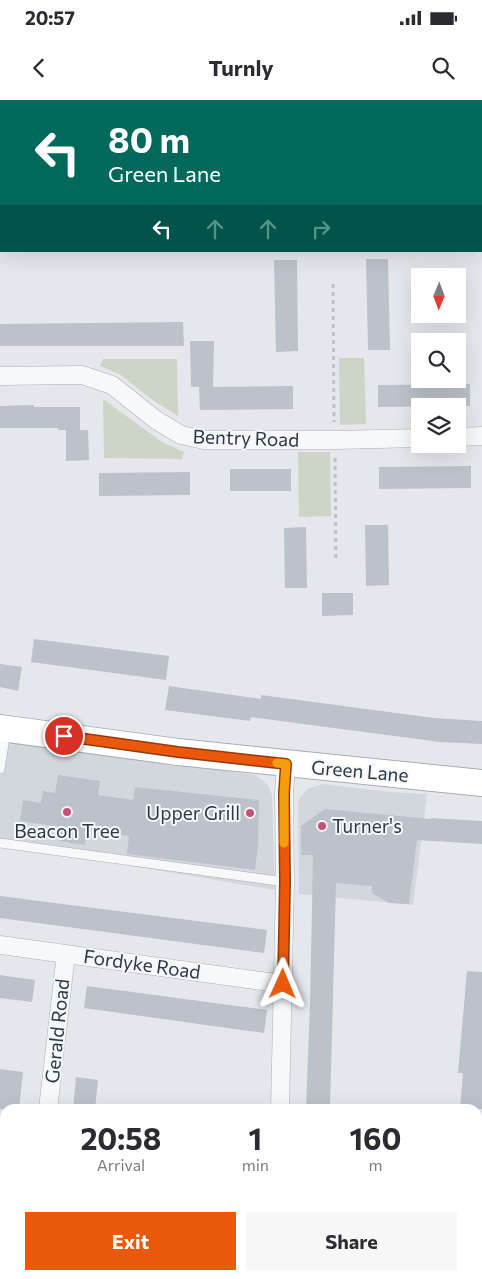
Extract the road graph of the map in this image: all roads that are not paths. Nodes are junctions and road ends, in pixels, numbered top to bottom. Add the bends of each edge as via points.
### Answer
1 (0, 376) edge
2 (482, 436) edge
3 (466, 437) edge
4 (411, 438) edge
5 (3, 728) edge
6 (286, 764) junction
7 (0, 769) edge
8 (482, 783) edge
9 (0, 843) edge
10 (285, 882) junction
11 (0, 945) edge
12 (66, 954) junction
13 (283, 984) junction
14 (49, 1104) edge
15 (280, 1104) edge

1 - 4 street, Bentry Road via 82,375 112,385 156,420 181,435 204,440
2 - 3 street
5 - 6 main road, Green Lane
5 - 7 lane
6 - 8 main road, Green Lane
6 - 10 street
9 - 10 lane
10 - 13 street
11 - 12 street, Fordyke Road
12 - 13 street, Fordyke Road
12 - 14 street, Gerald Road
13 - 15 street

